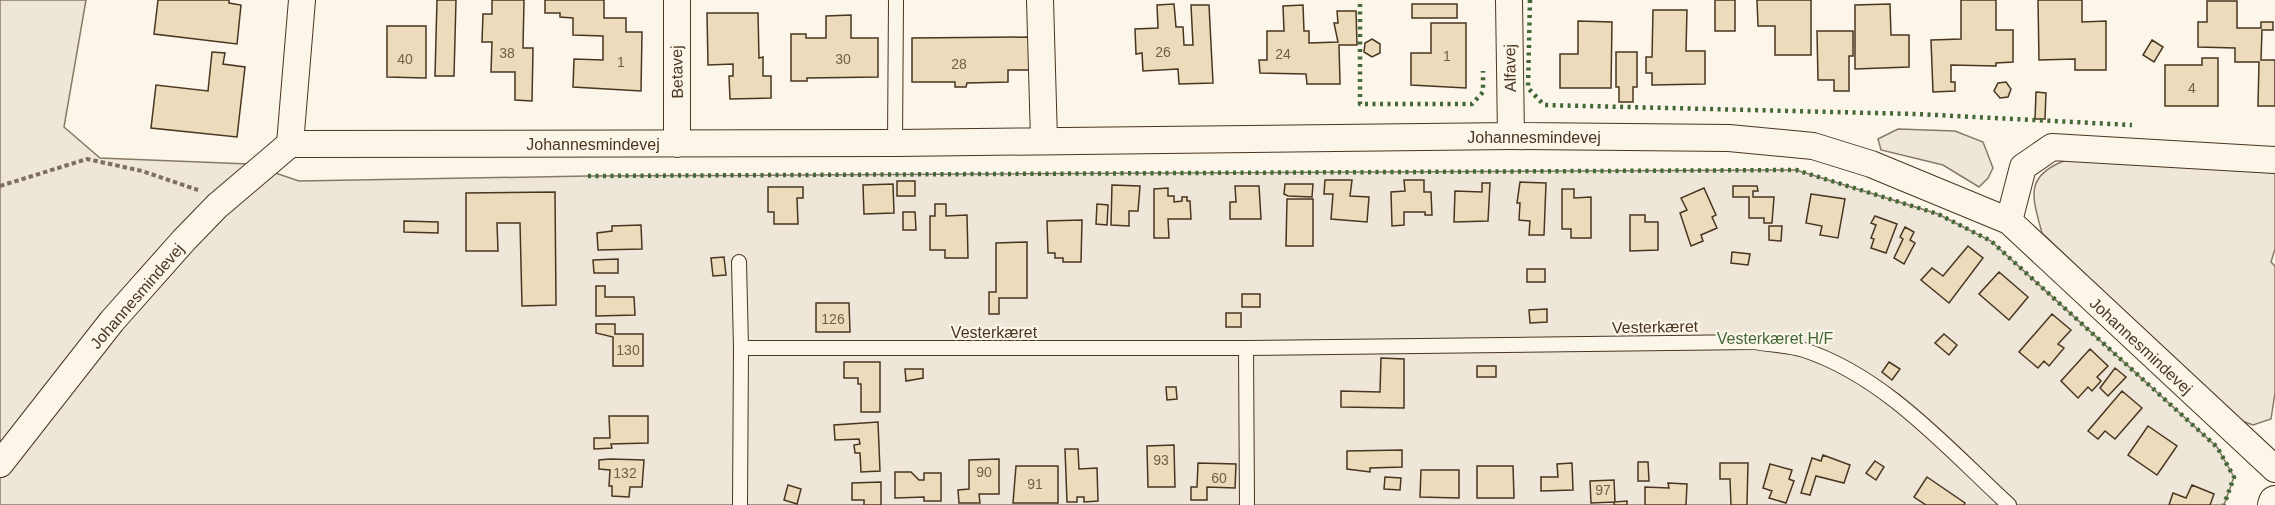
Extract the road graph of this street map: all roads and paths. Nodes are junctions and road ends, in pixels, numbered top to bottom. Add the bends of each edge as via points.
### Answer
1 (302, 0) edge
2 (677, 0) edge
3 (897, 0) edge
4 (1040, 0) edge
5 (1509, 0) edge
6 (1511, 136) junction
7 (1044, 140) junction
8 (895, 143) junction
9 (290, 144) junction
10 (677, 144) junction
11 (2275, 159) edge
12 (0, 186) edge
13 (217, 206) junction
14 (2009, 221) junction
15 (739, 262) dead end
16 (741, 348) junction
17 (1246, 348) junction
18 (0, 464) edge
19 (2275, 469) edge
20 (740, 505) edge
21 (1247, 505) edge
22 (2009, 505) edge

1 - 9 street
2 - 10 street, Betavej
3 - 8 lane
4 - 7 street
5 - 6 street, Alfavej
6 - 7 street, Johannesmindevej
6 - 14 street, Johannesmindevej via 1729,138 1813,146 1871,164
7 - 8 street, Johannesmindevej
8 - 10 street, Johannesmindevej
9 - 10 street, Johannesmindevej
9 - 13 street, Johannesmindevej
11 - 14 street via 2052,147 2023,167
12 - 13 path via 87,159 194,187
13 - 18 street, Johannesmindevej via 112,321
14 - 19 street, Johannesmindevej
15 - 16 lane
16 - 17 lane, Vesterkæret
16 - 20 lane
17 - 21 lane
17 - 22 lane, Vesterkæret via 1754,342 1803,350 1847,369 1892,398

